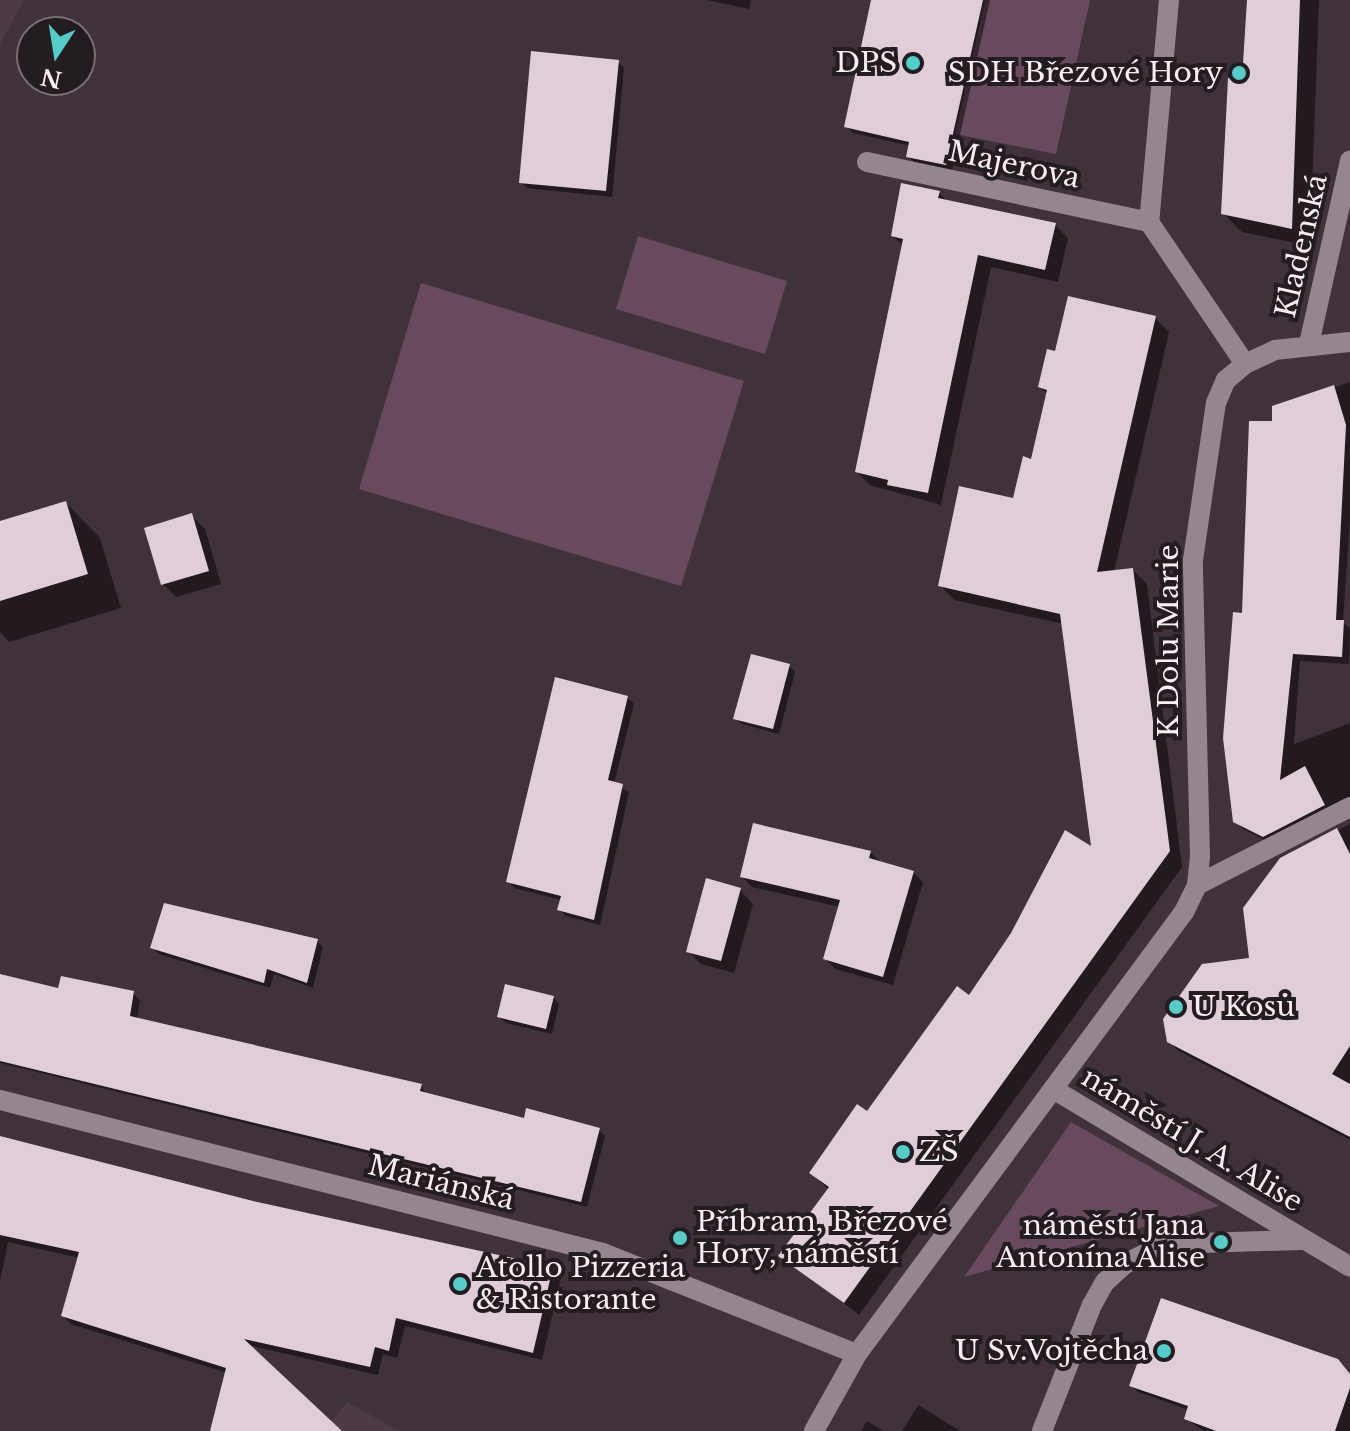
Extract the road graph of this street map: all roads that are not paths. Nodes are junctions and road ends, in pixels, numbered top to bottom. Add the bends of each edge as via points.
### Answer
1 (1169, 0) edge
2 (1350, 161) edge
3 (867, 162) dead end
4 (1149, 222) junction
5 (1350, 342) edge
6 (1309, 344) junction
7 (1245, 364) junction
8 (1350, 807) edge
9 (1197, 885) junction
10 (1110, 1011) joint
11 (1053, 1089) junction
12 (0, 1100) edge
13 (1301, 1240) junction
14 (1350, 1267) edge
15 (857, 1354) junction
16 (814, 1431) edge
17 (1042, 1431) edge

1 - 4 street
2 - 6 street, Kladenská
3 - 4 street, Majerova
4 - 7 street
5 - 6 street, K Dolu Marie
6 - 7 street, K Dolu Marie via 1275,350
7 - 9 street, K Dolu Marie via 1226,380 1216,403 1193,560
8 - 9 street
9 - 10 street, K Dolu Marie via 1184,912
10 - 11 street, náměstí J. A. Alise
11 - 13 street, náměstí J. A. Alise
11 - 15 street, náměstí J. A. Alise
12 - 15 street, Mariánská via 603,1253
13 - 14 street, náměstí J. A. Alise
13 - 17 street, náměstí J. A. Alise via 1157,1248 1125,1264 1105,1282 1092,1305
15 - 16 street, náměstí J. A. Alise

